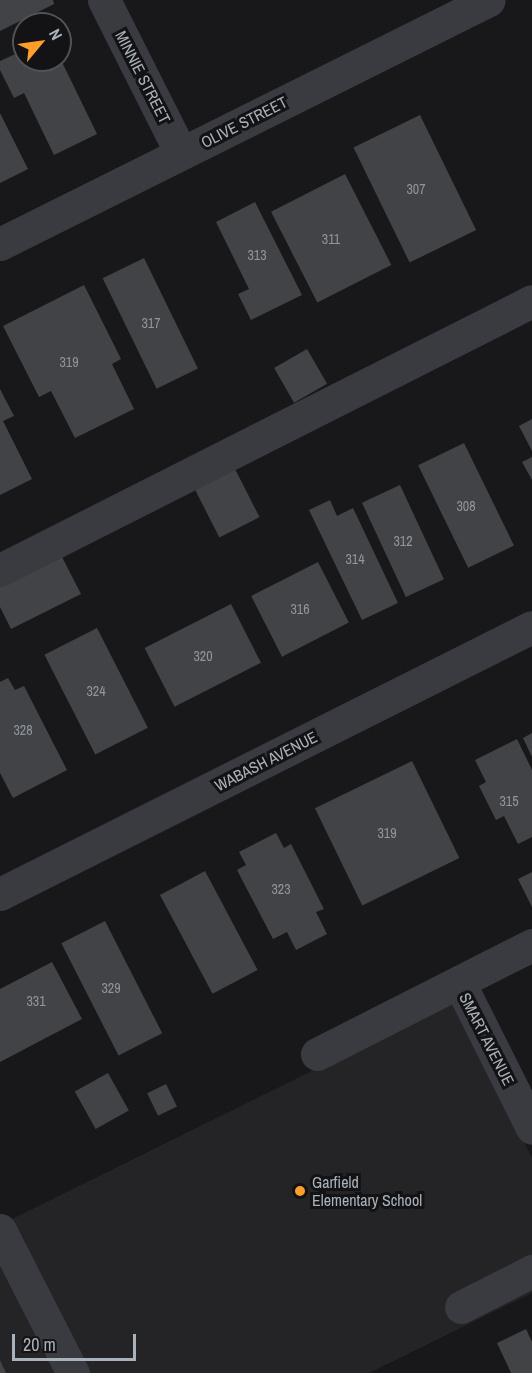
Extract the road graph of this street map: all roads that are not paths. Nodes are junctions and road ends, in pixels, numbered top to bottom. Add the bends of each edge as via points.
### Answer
1 (104, 0) edge
2 (489, 0) edge
3 (181, 153) junction
4 (0, 244) edge
5 (532, 301) edge
6 (0, 570) edge
7 (532, 627) edge
8 (0, 894) edge
9 (532, 945) edge
10 (459, 982) junction
11 (317, 1054) dead end
12 (532, 1128) edge
13 (0, 1230) edge
14 (532, 1271) edge
15 (461, 1307) dead end
16 (73, 1373) edge

1 - 3 street, MINNIE STREET
2 - 3 street, OLIVE STREET
3 - 4 street, OLIVE STREET
5 - 6 street
7 - 8 street, WABASH AVENUE
9 - 10 street
10 - 11 street
10 - 12 street, SMART AVENUE
13 - 16 street
14 - 15 street

